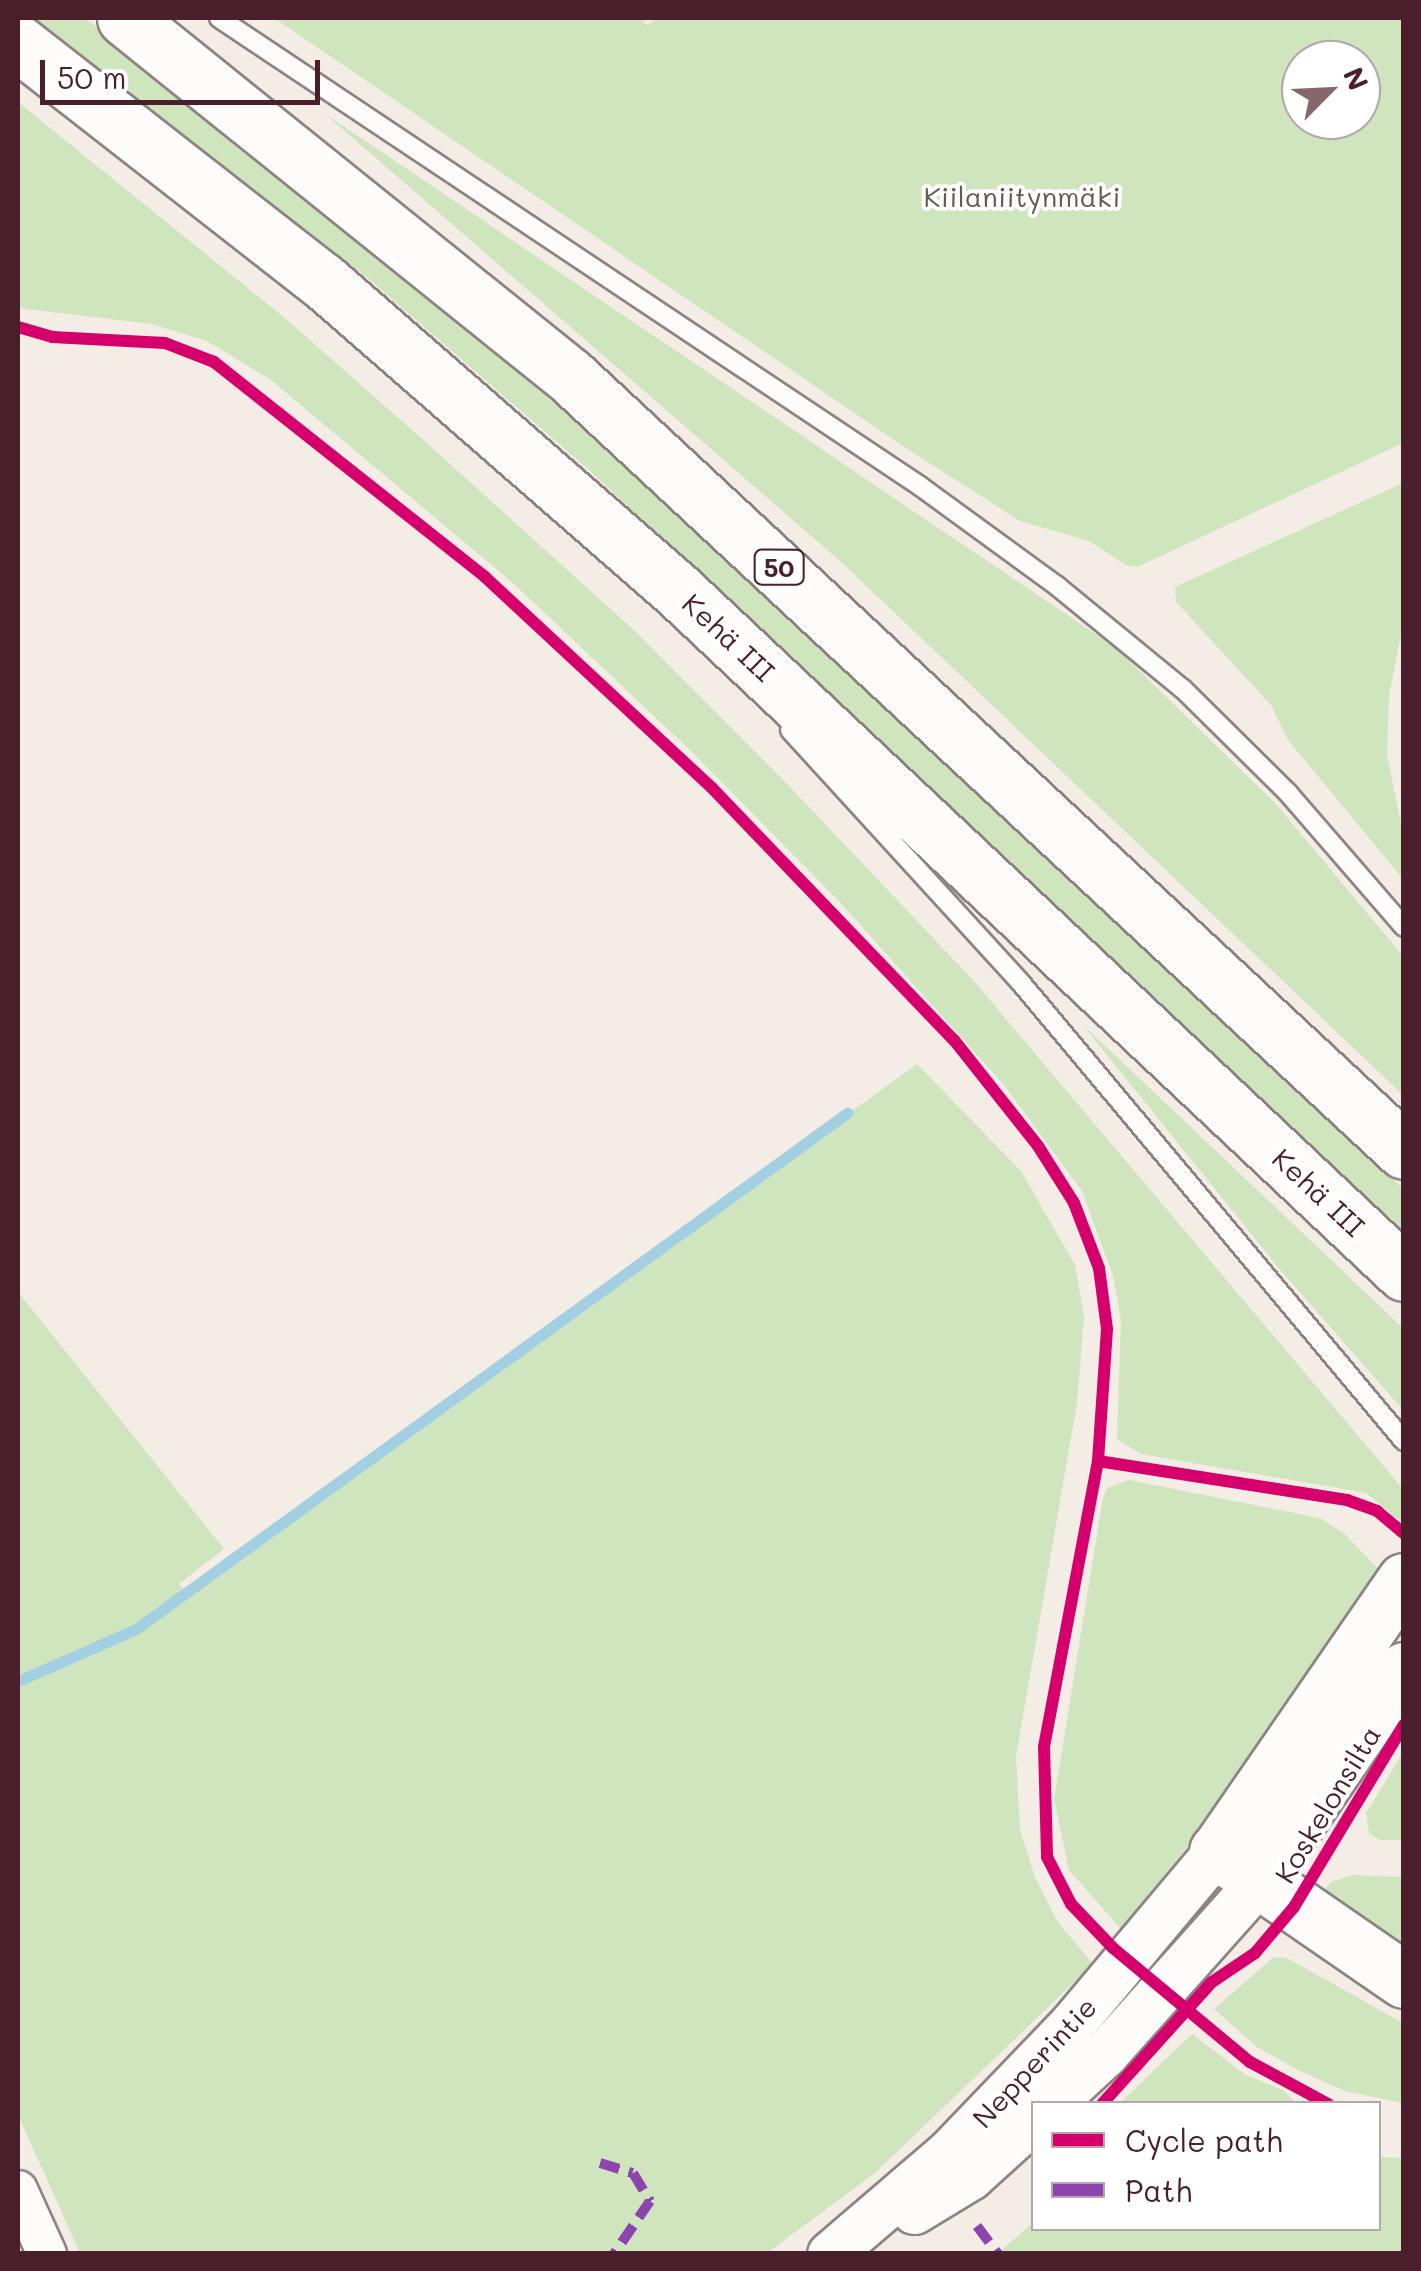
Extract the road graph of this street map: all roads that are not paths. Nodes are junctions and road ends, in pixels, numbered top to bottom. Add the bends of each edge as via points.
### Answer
1 (125, 18) edge
2 (218, 18) edge
3 (18, 44) edge
4 (673, 586) junction
5 (1404, 927) edge
6 (1404, 1150) edge
7 (1404, 1272) edge
8 (1404, 1440) edge
9 (1398, 1587) edge
10 (1404, 1669) edge
11 (1238, 1866) junction
12 (1404, 1980) edge
13 (1054, 2101) edge
14 (1031, 2122) edge
15 (18, 2190) edge
16 (48, 2254) edge
17 (830, 2254) edge
18 (844, 2254) edge

1 - 6 highway, 50 via 570,376
2 - 5 lane via 920,486 1057,586 1183,689 1288,793
3 - 4 highway, Kehä III via 323,280
4 - 7 highway, Kehä III
4 - 8 lane via 833,782 1020,983
9 - 11 main road
10 - 11 main road, Koskelonsilta
11 - 12 highway
11 - 13 street, Nepperintie via 1105,2054
11 - 17 street, Nepperintie via 949,2152
14 - 18 street, Nepperintie via 970,2177
15 - 16 street

